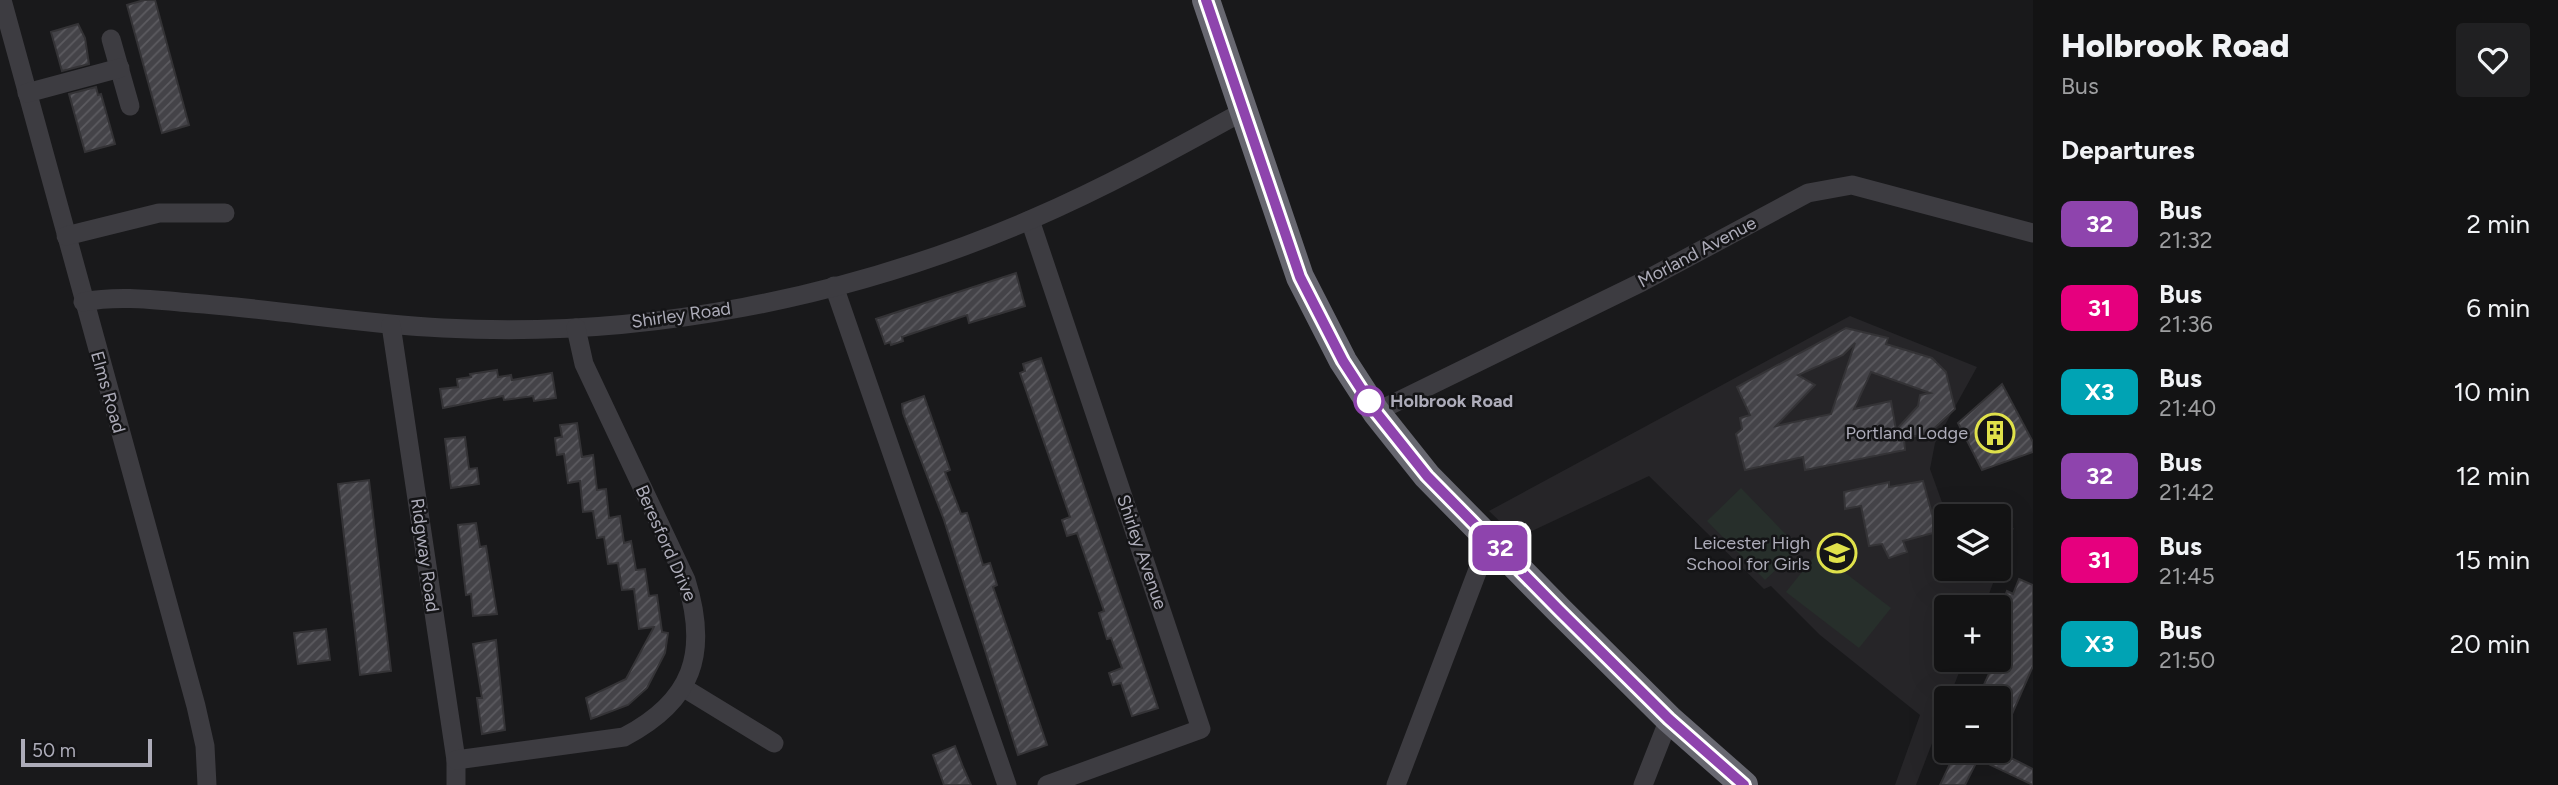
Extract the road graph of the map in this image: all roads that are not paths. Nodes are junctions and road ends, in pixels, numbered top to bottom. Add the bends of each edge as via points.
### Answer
1 (2, 0) edge
2 (1206, 0) edge
3 (111, 39) dead end
4 (120, 68) junction
5 (27, 93) junction
6 (130, 106) dead end
7 (1242, 112) junction
8 (225, 213) dead end
9 (1030, 220) junction
10 (2033, 233) edge
11 (66, 236) junction
12 (834, 286) junction
13 (83, 302) junction
14 (391, 325) junction
15 (576, 328) junction
16 (1376, 412) junction
17 (1490, 538) junction
18 (684, 688) junction
19 (1669, 719) junction
20 (774, 743) dead end
21 (456, 760) junction
22 (207, 785) edge
23 (456, 785) edge
24 (1007, 785) edge
25 (1047, 785) edge
26 (1396, 785) edge
27 (1643, 785) edge
28 (1744, 785) edge

1 - 5 street, Elms Road
2 - 7 highway
3 - 4 street
4 - 5 street
4 - 6 street
5 - 11 street, Elms Road
7 - 9 street, Shirley Road
7 - 16 highway via 1300,277 1343,361
8 - 11 street via 159,213
9 - 12 street, Shirley Road via 934,257
9 - 25 street, Shirley Avenue via 1201,729
10 - 16 street, Morland Avenue via 1852,185 1808,192 1642,282
11 - 13 street, Elms Road
12 - 15 street, Shirley Road via 706,314
12 - 24 street
13 - 14 street, Shirley Road via 147,300 242,307
13 - 22 street, Elms Road via 196,706
14 - 15 street, Shirley Road
14 - 21 street, Ridgway Road
15 - 18 street, Beresford Drive via 584,364 695,608 695,659
16 - 17 highway via 1427,476
17 - 19 highway
17 - 26 street
18 - 20 street
18 - 21 street, Beresford Drive via 648,725 624,737
19 - 27 street
19 - 28 highway
21 - 23 street, Ridgway Road

